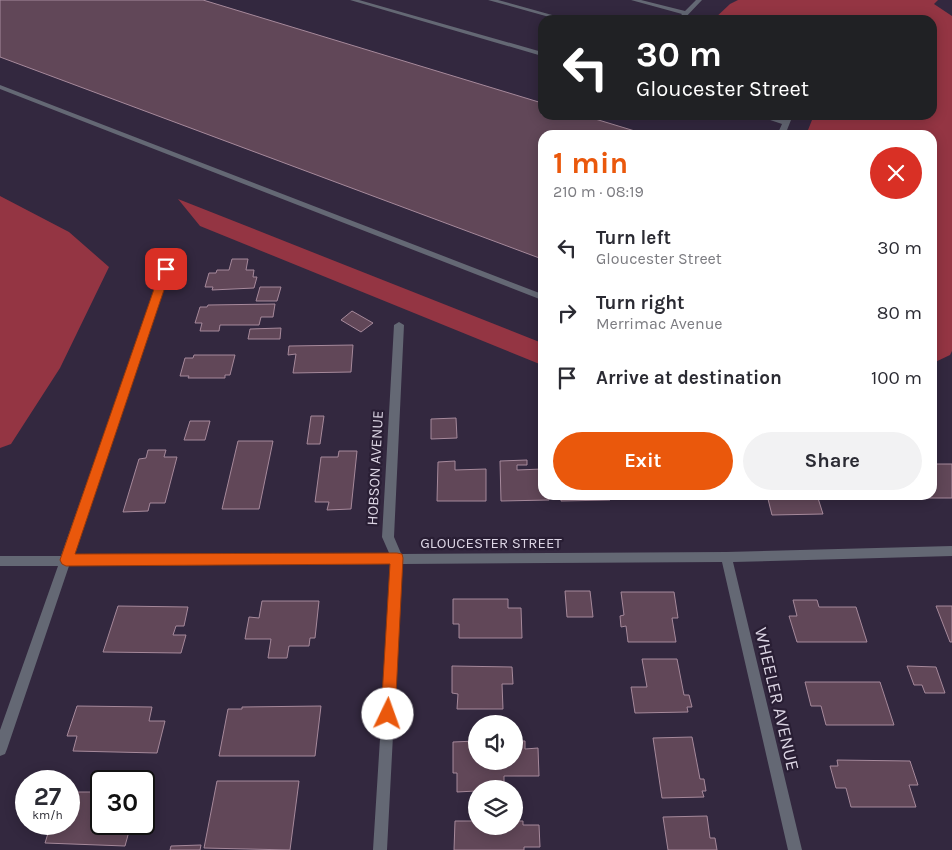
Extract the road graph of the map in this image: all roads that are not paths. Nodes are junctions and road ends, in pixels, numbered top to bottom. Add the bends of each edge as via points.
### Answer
1 (353, 0) edge
2 (491, 0) edge
3 (634, 0) edge
4 (698, 0) edge
5 (686, 13) joint
6 (548, 15) edge
7 (538, 53) edge
8 (0, 87) edge
9 (775, 120) edge
10 (789, 120) edge
11 (788, 124) junction
12 (784, 130) edge
13 (166, 269) dead end
14 (538, 295) edge
15 (399, 325) dead end
16 (952, 551) edge
17 (726, 557) junction
18 (397, 558) junction
19 (66, 560) junction
20 (0, 561) edge
21 (0, 749) edge
22 (380, 850) edge
23 (795, 850) edge

1 - 7 street
2 - 6 street
3 - 5 street
4 - 5 street
8 - 14 street
9 - 11 street
10 - 11 street
11 - 12 street
13 - 19 street
15 - 18 street, HOBSON AVENUE via 388,537
16 - 17 street, GLOUCESTER STREET
17 - 18 street, GLOUCESTER STREET
17 - 23 street, WHEELER AVENUE
18 - 19 street, GLOUCESTER STREET
18 - 22 street, HOBSON AVENUE
19 - 20 street, GLOUCESTER STREET
19 - 21 street

